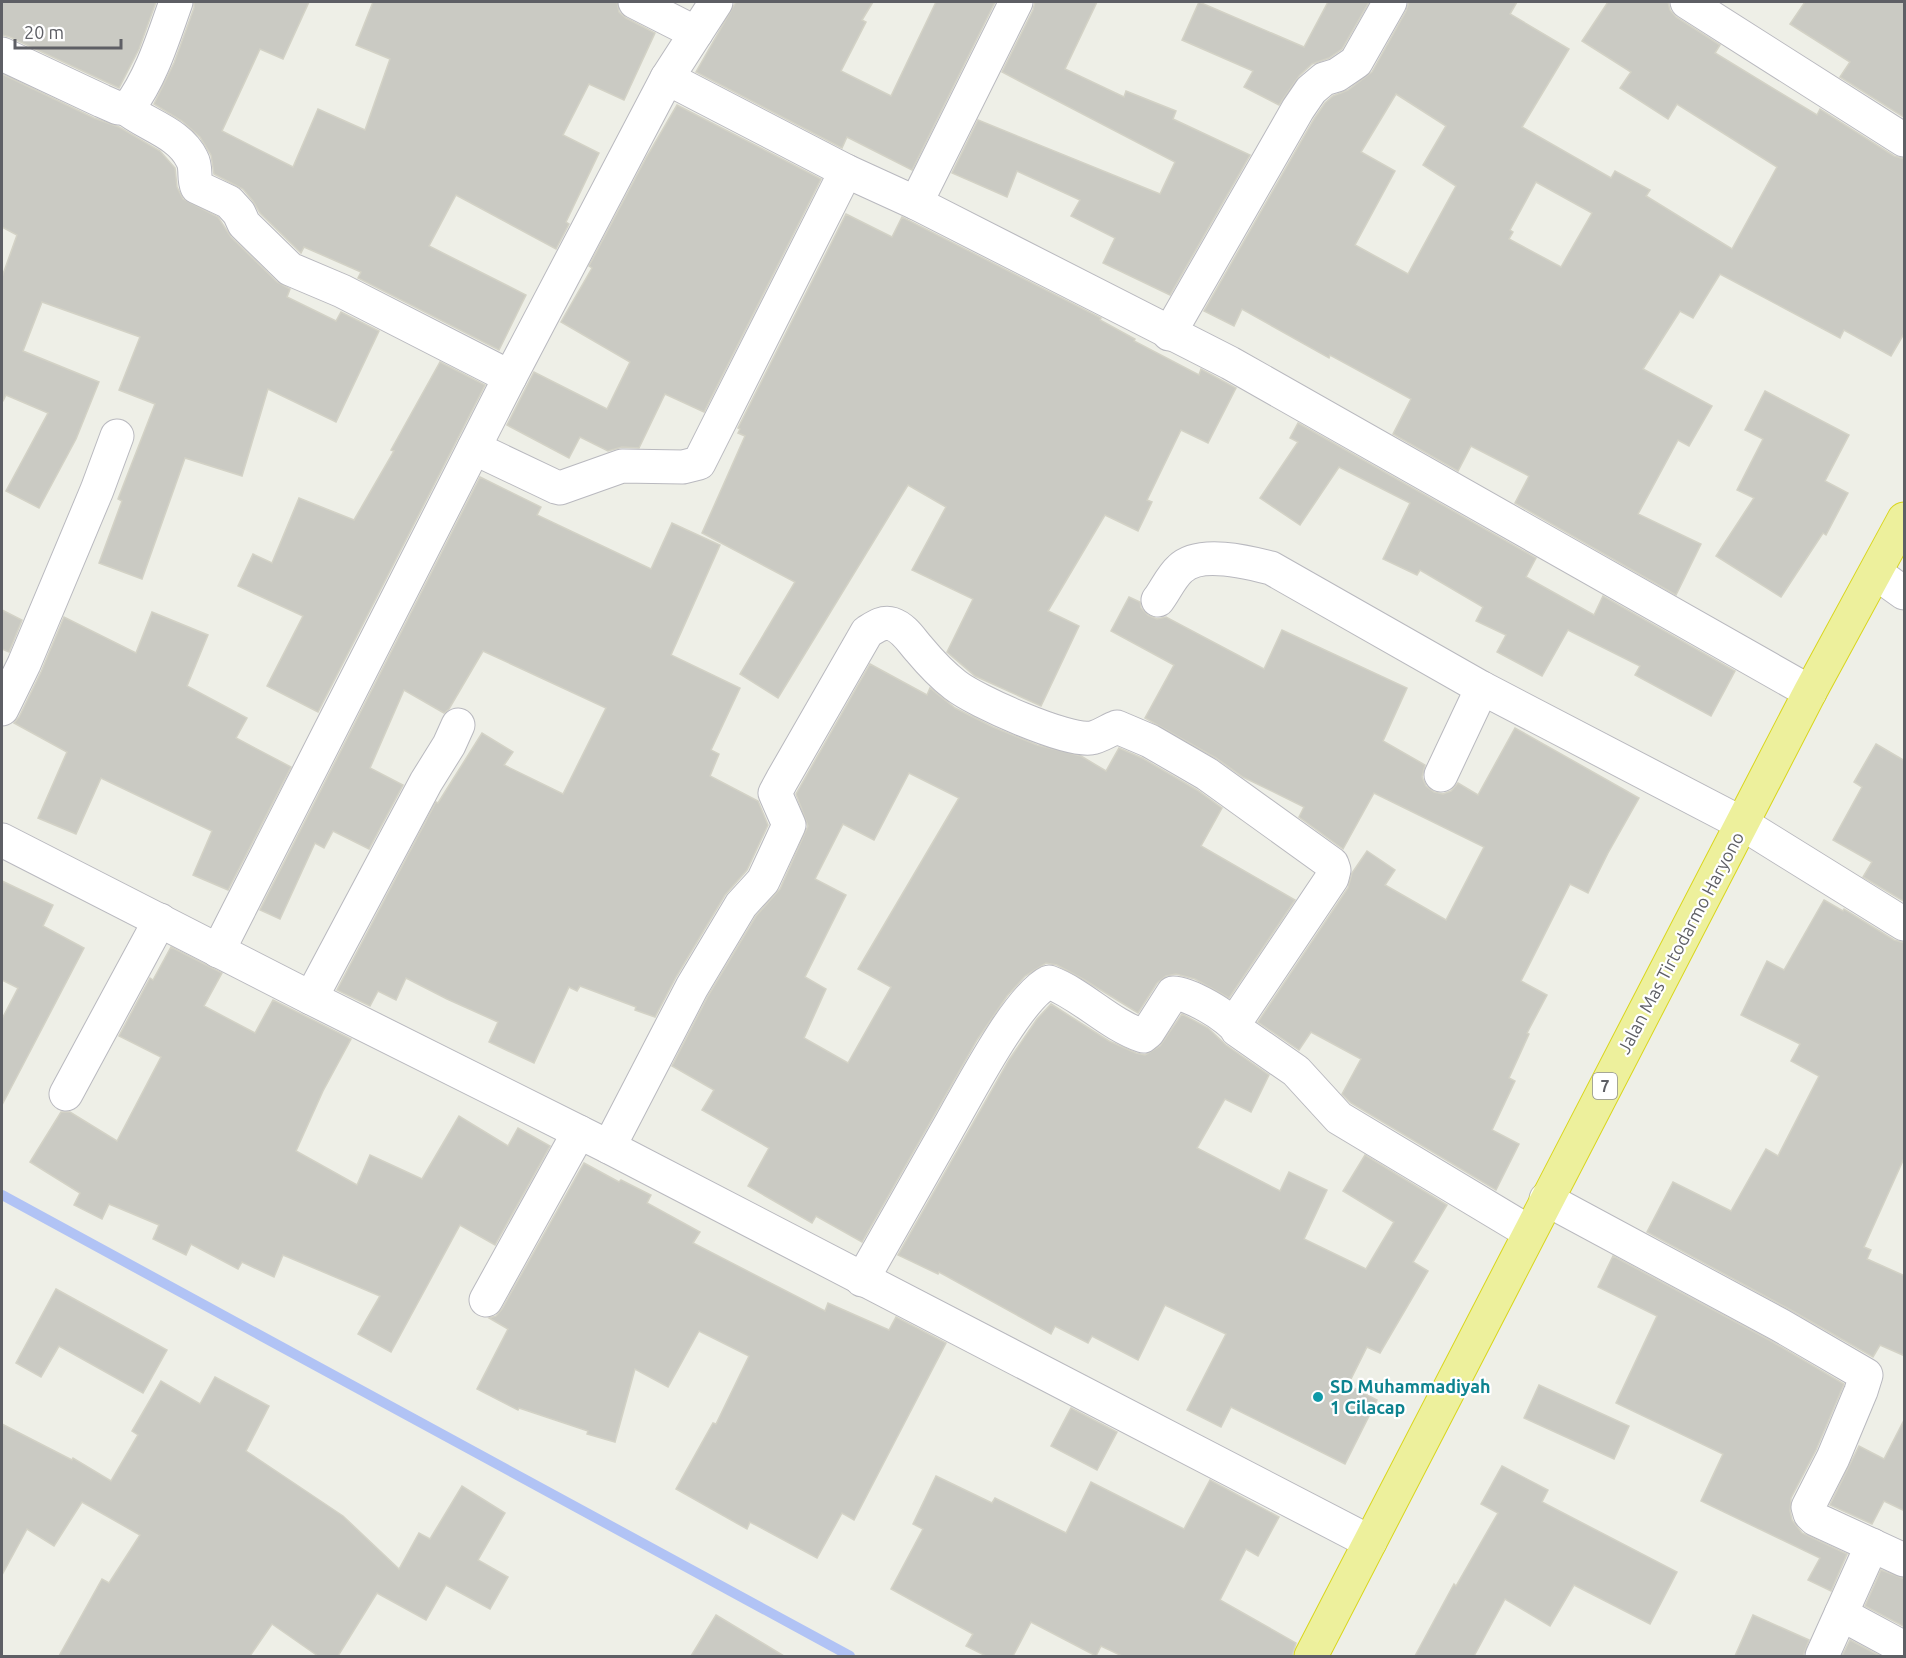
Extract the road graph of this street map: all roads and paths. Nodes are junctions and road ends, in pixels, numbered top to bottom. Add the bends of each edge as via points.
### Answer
1 (176, 2) edge
2 (635, 2) edge
3 (716, 2) edge
4 (1016, 2) edge
5 (1389, 2) edge
6 (1687, 2) edge
7 (696, 33) junction
8 (2, 54) edge
9 (667, 78) junction
10 (124, 107) junction
11 (1905, 141) edge
12 (846, 171) junction
13 (916, 203) junction
14 (1169, 334) junction
15 (510, 377) junction
16 (117, 436) dead end
17 (474, 448) junction
18 (1905, 519) edge
19 (1876, 573) junction
20 (1905, 593) edge
21 (1158, 600) dead end
22 (1482, 688) junction
23 (1810, 692) junction
24 (2, 709) edge
25 (458, 725) dead end
26 (1441, 775) dead end
27 (1743, 824) junction
28 (2, 840) edge
29 (160, 920) junction
30 (1905, 924) edge
31 (218, 951) junction
32 (311, 998) junction
33 (1234, 1024) junction
34 (66, 1094) dead end
35 (579, 1132) junction
36 (609, 1147) junction
37 (1546, 1199) junction
38 (1529, 1232) junction
39 (862, 1280) junction
40 (486, 1300) dead end
41 (1370, 1542) junction
42 (1872, 1545) junction
43 (1905, 1560) edge
44 (1841, 1614) junction
45 (1905, 1648) edge
46 (1311, 1656) edge
47 (1822, 1656) edge

1 - 10 street via 148,77 129,107
2 - 7 street
3 - 7 street
4 - 13 street
5 - 14 street via 1356,62 1324,79 1298,109
6 - 11 street
7 - 9 street
8 - 10 street via 118,108
9 - 12 street
9 - 15 street
10 - 15 street via 184,148 193,160 197,187 229,202 244,224 284,265
12 - 13 street
12 - 17 street via 699,463 683,467 628,465 560,488
13 - 14 street
14 - 23 street via 1230,363
15 - 17 street
16 - 24 street
17 - 31 street
18 - 19 highway, Jalan Mas Tirtodarmo Haryono / 7
19 - 20 street
19 - 23 highway, Jalan Mas Tirtodarmo Haryono / 7
21 - 22 street via 1180,568 1199,560 1217,558 1260,565
22 - 26 street
22 - 27 street
23 - 27 highway, Jalan Mas Tirtodarmo Haryono / 7
25 - 32 street
27 - 30 street
27 - 37 highway, Jalan Mas Tirtodarmo Haryono / 7
28 - 29 street
29 - 31 street
29 - 34 street
31 - 32 street
32 - 35 street
33 - 36 street via 1332,878 1332,864 1207,774 1150,741 1116,727 1091,738 1073,736 990,705 955,686 905,631 892,623 880,624 867,632 775,793 789,825 785,836 763,881 741,905 692,987
33 - 38 street via 1296,1071 1339,1118
33 - 39 street via 1173,993 1143,1036 1101,1015 1060,986 1049,982 1040,986 985,1065
35 - 36 street
35 - 40 street
36 - 39 street
37 - 38 highway, Jalan Mas Tirtodarmo Haryono / 7
37 - 42 street via 1780,1325 1866,1376 1833,1458 1808,1507 1815,1519
38 - 41 highway, Jalan Mas Tirtodarmo Haryono / 7
39 - 41 street
41 - 46 highway, Jalan Mas Tirtodarmo Haryono / 7
42 - 43 street
42 - 44 street
44 - 45 street
44 - 47 street

